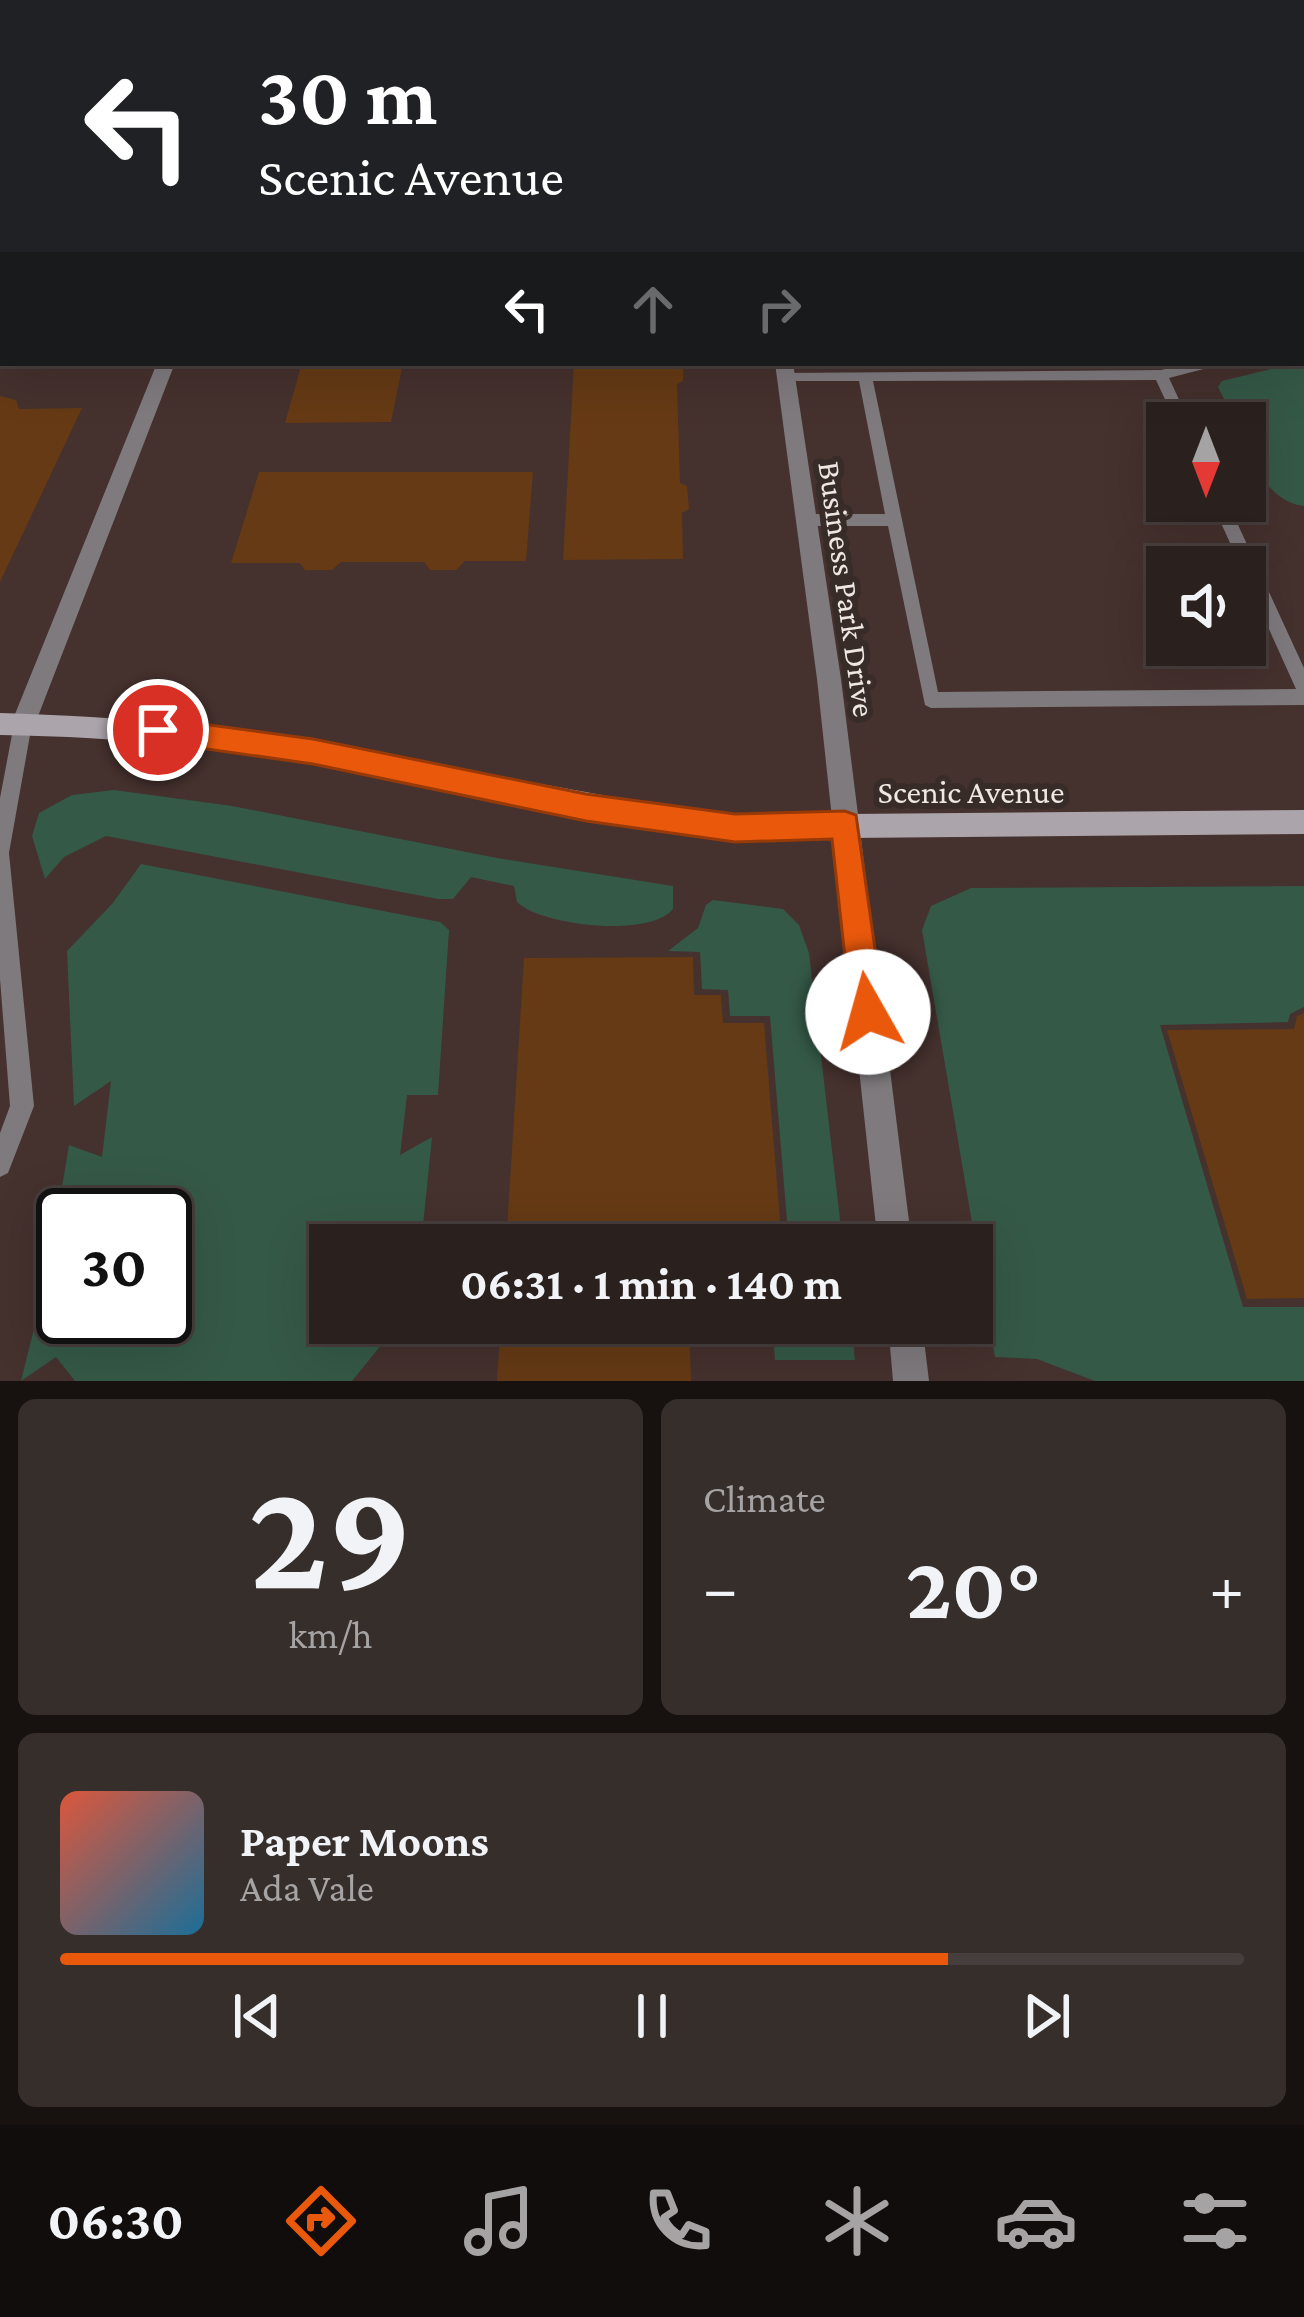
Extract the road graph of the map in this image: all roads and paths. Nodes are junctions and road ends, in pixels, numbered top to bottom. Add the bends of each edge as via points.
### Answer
1 (165, 366) edge
2 (1198, 366) edge
3 (785, 370) edge
4 (1162, 375) junction
5 (866, 376) junction
6 (1174, 402) edge
7 (806, 520) junction
8 (895, 520) junction
9 (1229, 522) edge
10 (1304, 687) edge
11 (1304, 697) edge
12 (11, 724) edge
13 (1304, 822) edge
14 (845, 825) junction
15 (0, 854) edge
16 (0, 1165) edge
17 (893, 1224) edge
18 (907, 1344) edge
19 (911, 1381) edge

1 - 12 street
2 - 4 lane
3 - 5 lane
3 - 7 street, Business Park Drive
4 - 5 lane
4 - 6 lane
5 - 8 lane
7 - 8 lane
7 - 14 street, Business Park Drive
8 - 11 lane via 931,700
9 - 10 lane
12 - 14 street, Scenic Avenue via 204,735 735,828
12 - 15 lane
13 - 14 street, Scenic Avenue
14 - 17 street, Business Park Drive
15 - 16 lane via 22,1106
18 - 19 street

